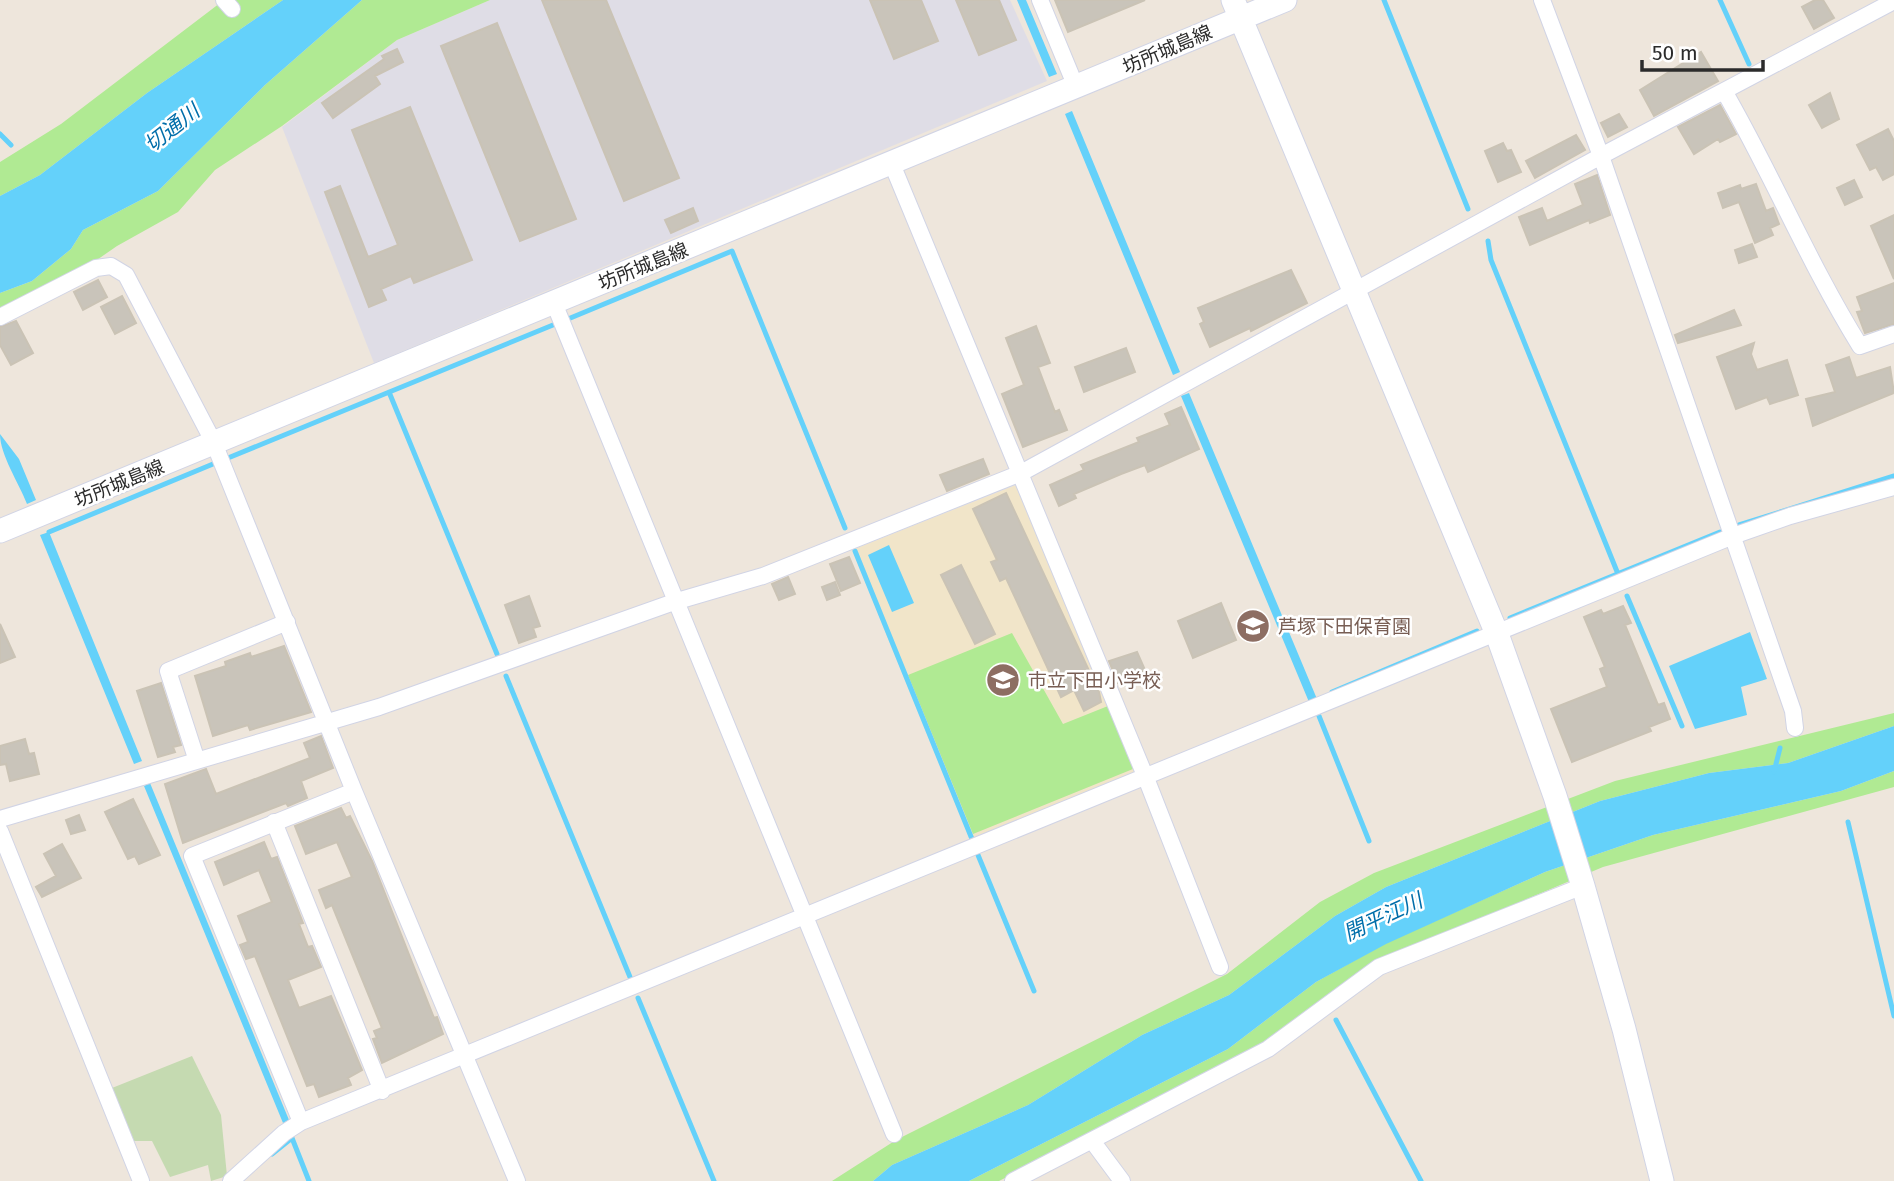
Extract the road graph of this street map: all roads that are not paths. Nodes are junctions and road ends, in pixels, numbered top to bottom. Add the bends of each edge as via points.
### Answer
1 (1040, 0) edge
2 (1285, 0) edge
3 (1542, 0) edge
4 (1894, 1) edge
5 (1237, 9) edge
6 (1076, 87) junction
7 (1724, 91) junction
8 (1601, 156) junction
9 (892, 164) junction
10 (1355, 290) junction
11 (554, 303) junction
12 (0, 317) edge
13 (1894, 334) edge
14 (214, 443) junction
15 (1021, 473) junction
16 (1894, 487) edge
17 (0, 531) edge
18 (1733, 536) junction
19 (674, 602) junction
20 (287, 622) junction
21 (1497, 634) junction
22 (328, 722) junction
23 (1795, 728) dead end
24 (197, 761) junction
25 (1146, 778) junction
26 (354, 791) junction
27 (0, 819) edge
28 (274, 822) junction
29 (0, 831) edge
30 (1582, 882) junction
31 (804, 917) junction
32 (1220, 967) dead end
33 (465, 1057) junction
34 (382, 1091) junction
35 (302, 1122) junction
36 (894, 1134) dead end
37 (1093, 1142) junction
38 (141, 1181) edge
39 (231, 1181) edge
40 (517, 1181) edge
41 (1013, 1181) edge
42 (1122, 1181) edge
43 (1662, 1181) edge

1 - 6 street
2 - 5 main road, 坊所城島線
3 - 8 street
4 - 7 street
5 - 6 main road, 坊所城島線
5 - 10 main road
6 - 9 main road, 坊所城島線
7 - 8 street
7 - 13 street via 1833,303 1860,346
8 - 10 street
8 - 18 street
9 - 11 main road, 坊所城島線
9 - 15 street
10 - 15 street
10 - 21 main road
11 - 14 main road, 坊所城島線
11 - 19 street
12 - 14 street via 96,268 111,266 127,275
14 - 17 main road, 坊所城島線
14 - 20 street
15 - 19 street via 763,576
15 - 25 street
16 - 18 street
18 - 21 street
18 - 23 street
19 - 22 street
19 - 31 street
20 - 22 street
20 - 24 street via 168,671
21 - 25 street
21 - 30 main road
22 - 24 street
22 - 26 street
24 - 27 street
25 - 31 street
25 - 32 street
26 - 28 street
26 - 33 street
28 - 34 street
28 - 35 street via 192,856
29 - 38 street
30 - 37 street via 1379,967 1268,1049
30 - 43 main road via 1625,1029
31 - 33 street
31 - 36 street
33 - 34 street
33 - 40 street
34 - 35 street
35 - 39 street
37 - 41 street
37 - 42 street

